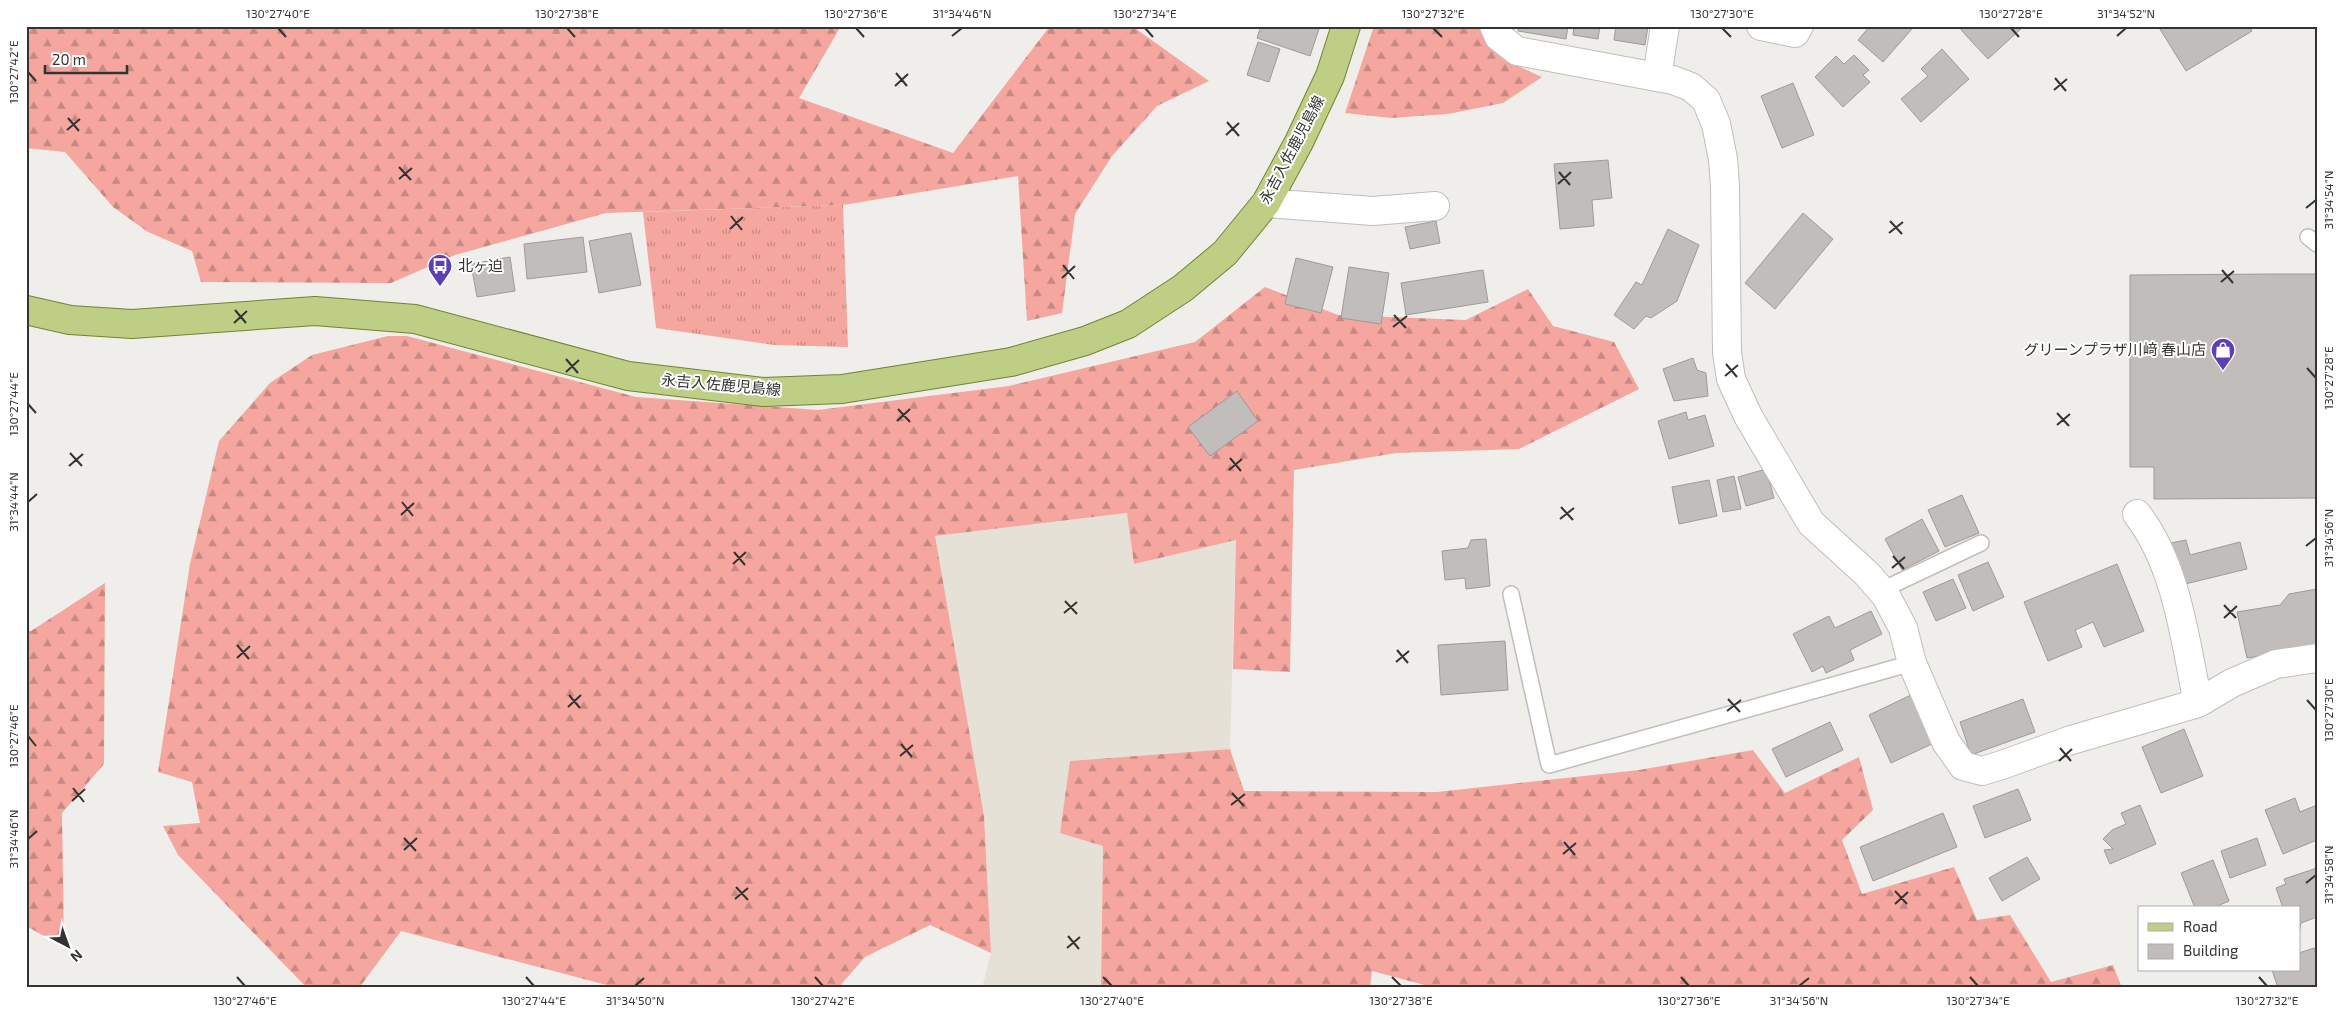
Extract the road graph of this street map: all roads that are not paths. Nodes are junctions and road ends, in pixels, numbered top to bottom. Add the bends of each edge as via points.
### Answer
1 (1346, 26) edge
2 (1494, 26) edge
3 (1665, 26) edge
4 (1761, 26) edge
5 (1799, 26) edge
6 (1656, 77) junction
7 (1266, 204) junction
8 (1435, 206) dead end
9 (26, 310) edge
10 (2137, 514) dead end
11 (1980, 543) dead end
12 (1882, 590) junction
13 (1511, 594) dead end
14 (2317, 658) edge
15 (1912, 663) junction
16 (2198, 703) junction

1 - 7 main road, 永吉入佐鹿児島線 via 1330,76
2 - 6 street via 1498,37 1517,51
3 - 6 street
4 - 5 street via 1794,33
6 - 12 street via 1691,87 1706,100 1716,124 1725,187 1726,334 1731,379 1748,416 1811,523
7 - 8 street via 1372,210
7 - 9 main road, 永吉入佐鹿児島線 via 1225,253 1183,288 1128,324 1085,341 1011,362 842,389 764,392 628,376 415,319 315,311 132,324 70,320
10 - 16 street via 2151,533 2164,563 2183,627
11 - 12 lane
12 - 15 street via 1903,628
13 - 15 lane via 1549,765
14 - 16 street via 2276,664 2232,683
15 - 16 street via 1946,742 1963,766 1982,771 2068,741

